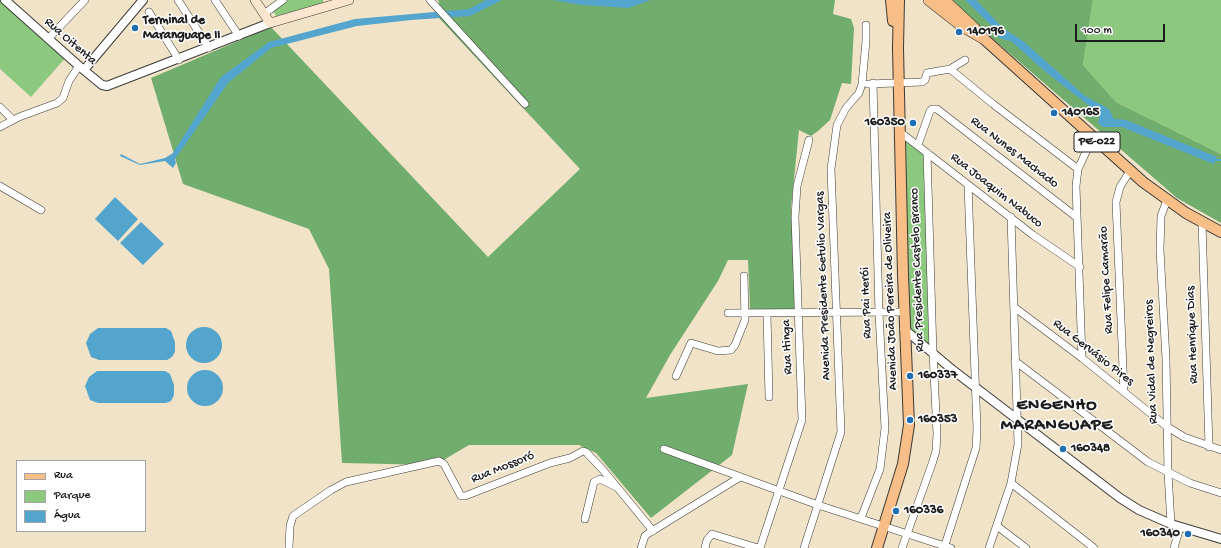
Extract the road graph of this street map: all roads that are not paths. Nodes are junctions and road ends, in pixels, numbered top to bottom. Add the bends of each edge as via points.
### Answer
1 (4, 0) edge
2 (84, 0) edge
3 (143, 0) edge
4 (178, 0) edge
5 (215, 0) edge
6 (255, 0) edge
7 (262, 0) edge
8 (283, 0) edge
9 (349, 0) edge
10 (430, 0) edge
11 (890, 0) edge
12 (899, 0) edge
13 (929, 0) edge
14 (944, 0) edge
15 (149, 12) dead end
16 (266, 12) junction
17 (273, 22) junction
18 (866, 25) dead end
19 (238, 36) junction
20 (983, 38) junction
21 (48, 39) junction
22 (209, 48) junction
23 (898, 48) junction
24 (179, 60) junction
25 (965, 60) dead end
26 (82, 68) junction
27 (950, 69) junction
28 (899, 82) junction
29 (872, 83) junction
30 (862, 84) junction
31 (525, 104) dead end
32 (0, 107) edge
33 (14, 120) junction
34 (0, 127) edge
35 (900, 132) junction
36 (1093, 138) junction
37 (809, 140) dead end
38 (918, 145) junction
39 (927, 153) junction
40 (1078, 169) junction
41 (1130, 171) junction
42 (968, 185) junction
43 (0, 186) edge
44 (1167, 200) junction
45 (41, 210) dead end
46 (1075, 216) junction
47 (1010, 218) junction
48 (1202, 222) junction
49 (1221, 232) edge
50 (1080, 267) junction
51 (744, 276) dead end
52 (1014, 307) junction
53 (904, 312) junction
54 (728, 313) dead end
55 (746, 313) junction
56 (838, 313) junction
57 (879, 313) junction
58 (767, 314) junction
59 (799, 314) junction
60 (904, 329) junction
61 (933, 353) junction
62 (1082, 358) junction
63 (1015, 361) junction
64 (676, 376) dead end
65 (974, 385) junction
66 (1124, 392) junction
67 (769, 397) dead end
68 (1017, 418) junction
69 (1166, 426) junction
70 (1208, 447) junction
71 (664, 449) dead end
72 (1221, 450) edge
73 (1168, 473) junction
74 (740, 478) junction
75 (1011, 483) junction
76 (620, 489) junction
77 (779, 492) junction
78 (1221, 493) edge
79 (818, 505) junction
80 (861, 518) junction
81 (585, 519) dead end
82 (1171, 524) junction
83 (884, 526) junction
84 (996, 526) junction
85 (1180, 526) junction
86 (652, 531) junction
87 (907, 534) junction
88 (1221, 539) edge
89 (947, 547) edge
90 (289, 548) edge
91 (641, 548) edge
92 (705, 548) edge
93 (759, 548) edge
94 (804, 548) edge
95 (876, 548) edge
96 (902, 548) edge
97 (989, 548) edge
98 (1026, 548) edge
99 (1094, 548) edge
100 (1174, 548) edge

1 - 21 street, Rua Oitenta
2 - 21 street
3 - 26 street
4 - 22 street
5 - 19 street
6 - 16 main road
7 - 16 main road
8 - 16 street
9 - 17 main road
10 - 31 street
11 - 23 main road, Avenida João Pereira de Oliveira
12 - 23 main road, Avenida João Pereira de Oliveira
13 - 20 highway, PE-022 via 962,26
14 - 20 highway, PE-022
15 - 24 street
16 - 17 main road
17 - 19 street
18 - 30 street, Avenida Presidente Getulio Vargas
19 - 22 street
20 - 36 main road, PE-022
21 - 26 street, Rua Oitenta
22 - 24 street
23 - 28 main road, Avenida João Pereira de Oliveira
24 - 26 street, Rua Oitenta via 113,86 102,85
25 - 27 street
26 - 33 street via 69,81 63,98 53,106
27 - 28 street via 927,73 923,81
27 - 40 street
28 - 29 street
28 - 35 main road, Avenida João Pereira de Oliveira
29 - 30 street
29 - 57 street, Rua Pai Herói
30 - 56 street, Avenida Presidente Getulio Vargas via 840,119 833,156
32 - 33 street
33 - 34 street
35 - 38 street, Rua Joaquim Nabuco
35 - 53 main road, Avenida João Pereira de Oliveira
36 - 40 street
36 - 41 main road, PE-022
37 - 59 street, Rua Itinga via 796,198
38 - 39 street, Rua Joaquim Nabuco
38 - 46 street, Rua Nunes Machado via 930,111 937,109
39 - 42 street, Rua Joaquim Nabuco
39 - 61 street, Rua Presidente Castelo Branco
40 - 46 street
41 - 44 main road, PE-022
41 - 66 street, Rua Felipe Camarão via 1120,187 1116,202
42 - 47 street, Rua Joaquim Nabuco
42 - 65 street
43 - 45 street
44 - 48 main road, PE-022
44 - 69 street, Rua Vidal de Negreiros via 1161,216 1160,229 1166,360
46 - 50 street
47 - 50 street, Rua Joaquim Nabuco via 1059,255
47 - 52 street
48 - 49 main road, PE-022
48 - 70 street, Rua Henrique Dias
50 - 62 street
51 - 55 street
52 - 62 street, Rua Gervásio Pires
52 - 63 street
53 - 57 street
53 - 60 main road, Avenida João Pereira de Oliveira
54 - 55 street
55 - 58 street
55 - 64 street via 743,330 733,348 718,351 691,343
56 - 57 street
56 - 59 street
56 - 79 street, Avenida Presidente Getulio Vargas via 841,432
57 - 80 street, Rua Pai Herói via 885,444 880,469
58 - 59 street
58 - 67 street
59 - 77 street, Rua Itinga via 802,420
60 - 61 street
60 - 83 main road, Avenida João Pereira de Oliveira via 908,438 903,464
61 - 65 street
61 - 87 street, Rua Presidente Castelo Branco via 937,398 936,451
62 - 66 street, Rua Gervásio Pires
63 - 68 street
63 - 73 street via 1129,449
65 - 68 street
65 - 89 street via 976,448
66 - 69 street, Rua Gervásio Pires
68 - 75 street via 1018,444
68 - 82 street via 1120,498 1139,510
69 - 70 street, Rua Gervásio Pires
69 - 73 street, Rua Vidal de Negreiros
70 - 72 street, Rua Gervásio Pires
71 - 74 street
73 - 78 street
73 - 82 street, Rua Vidal de Negreiros
74 - 77 street
74 - 86 street
75 - 84 street
75 - 99 street
76 - 81 street via 600,479 594,482
76 - 86 street, Rua Mossoró
76 - 90 street, Rua Mossoró via 585,452 461,496 444,464 436,461 346,482 331,490 293,516
77 - 79 street
77 - 93 street, Rua Itinga
79 - 80 street
79 - 94 street, Avenida Presidente Getulio Vargas
80 - 83 street
82 - 85 street
83 - 87 street
83 - 95 main road, Avenida João Pereira de Oliveira
84 - 97 street
84 - 98 street
85 - 88 street
85 - 100 street
86 - 91 street via 645,536
87 - 89 street
87 - 96 street, Rua Presidente Castelo Branco
92 - 93 street via 712,534

